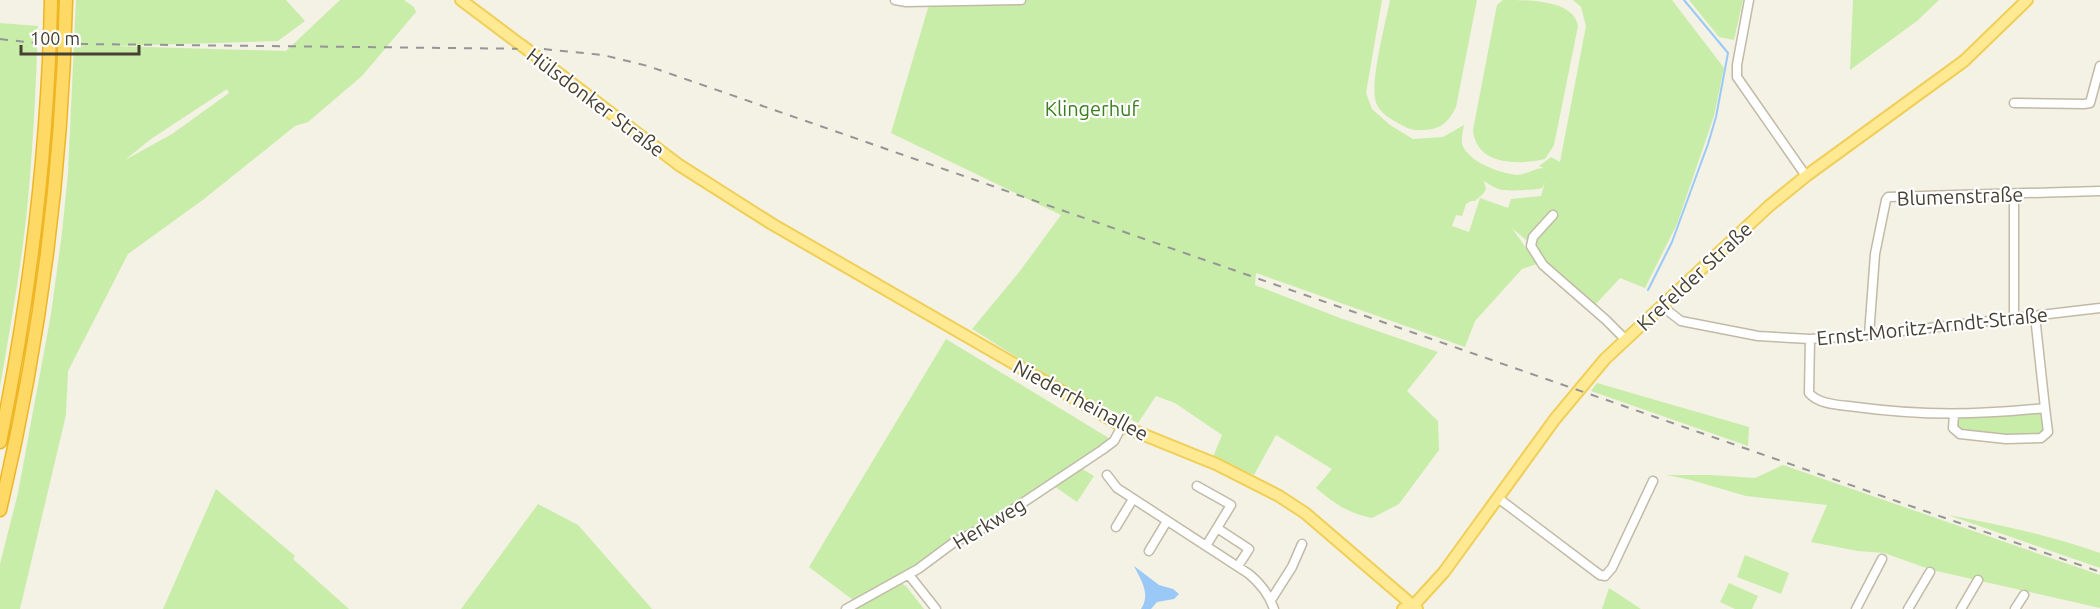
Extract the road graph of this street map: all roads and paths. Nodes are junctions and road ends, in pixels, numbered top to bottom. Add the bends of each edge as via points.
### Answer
1 (51, 0) edge
2 (66, 0) edge
3 (461, 0) edge
4 (895, 0) edge
5 (1021, 0) edge
6 (1749, 0) edge
7 (2027, 0) edge
8 (2100, 66) edge
9 (2014, 103) dead end
10 (1806, 176) junction
11 (2100, 191) edge
12 (2014, 194) junction
13 (734, 201) joint
14 (1553, 215) dead end
15 (1663, 307) junction
16 (2100, 308) edge
17 (2035, 316) junction
18 (2014, 319) junction
19 (1869, 335) junction
20 (1810, 339) junction
21 (1626, 340) junction
22 (2045, 408) junction
23 (1954, 415) junction
24 (1122, 426) junction
25 (0, 442) edge
26 (1107, 475) dead end
27 (1653, 481) dead end
28 (1197, 486) dead end
29 (1498, 498) junction
30 (1133, 499) junction
31 (0, 510) edge
32 (1167, 521) junction
33 (1116, 527) dead end
34 (1217, 528) junction
35 (1302, 544) dead end
36 (1206, 546) junction
37 (1149, 551) dead end
38 (1882, 559) dead end
39 (1238, 566) junction
40 (1930, 572) dead end
41 (909, 575) junction
42 (1978, 580) dead end
43 (2024, 595) dead end
44 (1271, 600) junction
45 (1411, 608) edge
46 (846, 609) edge
47 (936, 609) edge
48 (1274, 609) edge
49 (1856, 609) edge
50 (1908, 609) edge
51 (1961, 609) edge
52 (2015, 609) edge

1 - 25 highway via 46,108 31,260
2 - 31 highway via 51,236 29,379
3 - 13 main road, Hülsdonker Straße, bridge via 679,165
4 - 5 street
6 - 10 street via 1737,77
7 - 10 main road, Krefelder Straße via 1964,61
8 - 9 street via 2090,103
10 - 15 main road, Krefelder Straße
11 - 12 street, Blumenstraße
12 - 18 street
12 - 19 street, Blumenstraße via 1888,197 1875,254
13 - 24 main road, Niederrheinallee
14 - 21 street via 1533,237 1531,246 1543,265
15 - 20 street, Ernst-Moritz-Arndt-Straße via 1681,321 1758,336
15 - 21 main road, Krefelder Straße
16 - 17 street, Ernst-Moritz-Arndt-Straße
17 - 18 street, Ernst-Moritz-Arndt-Straße
17 - 22 street
18 - 19 street, Ernst-Moritz-Arndt-Straße
19 - 20 street, Ernst-Moritz-Arndt-Straße
20 - 23 street via 1809,393 1813,398 1905,413
21 - 29 main road, Krefelder Straße via 1555,419
22 - 23 street
22 - 23 street via 2048,432 2042,438 1960,434 1953,428
24 - 41 street, Herkweg via 1114,441 1102,450 991,524 952,543
24 - 45 main road, Niederrheinallee via 1216,464 1279,496 1305,513
26 - 30 street
27 - 29 street via 1605,576
28 - 34 street via 1231,505
29 - 45 main road, Krefelder Straße via 1454,560
30 - 32 street
30 - 33 street
32 - 36 street
32 - 37 street
34 - 36 street
34 - 39 street via 1249,549
35 - 44 street
36 - 39 street
38 - 49 street
39 - 44 street via 1261,583
40 - 50 street
41 - 46 street, Herkweg
41 - 47 street
42 - 51 street
43 - 52 street
44 - 48 street

